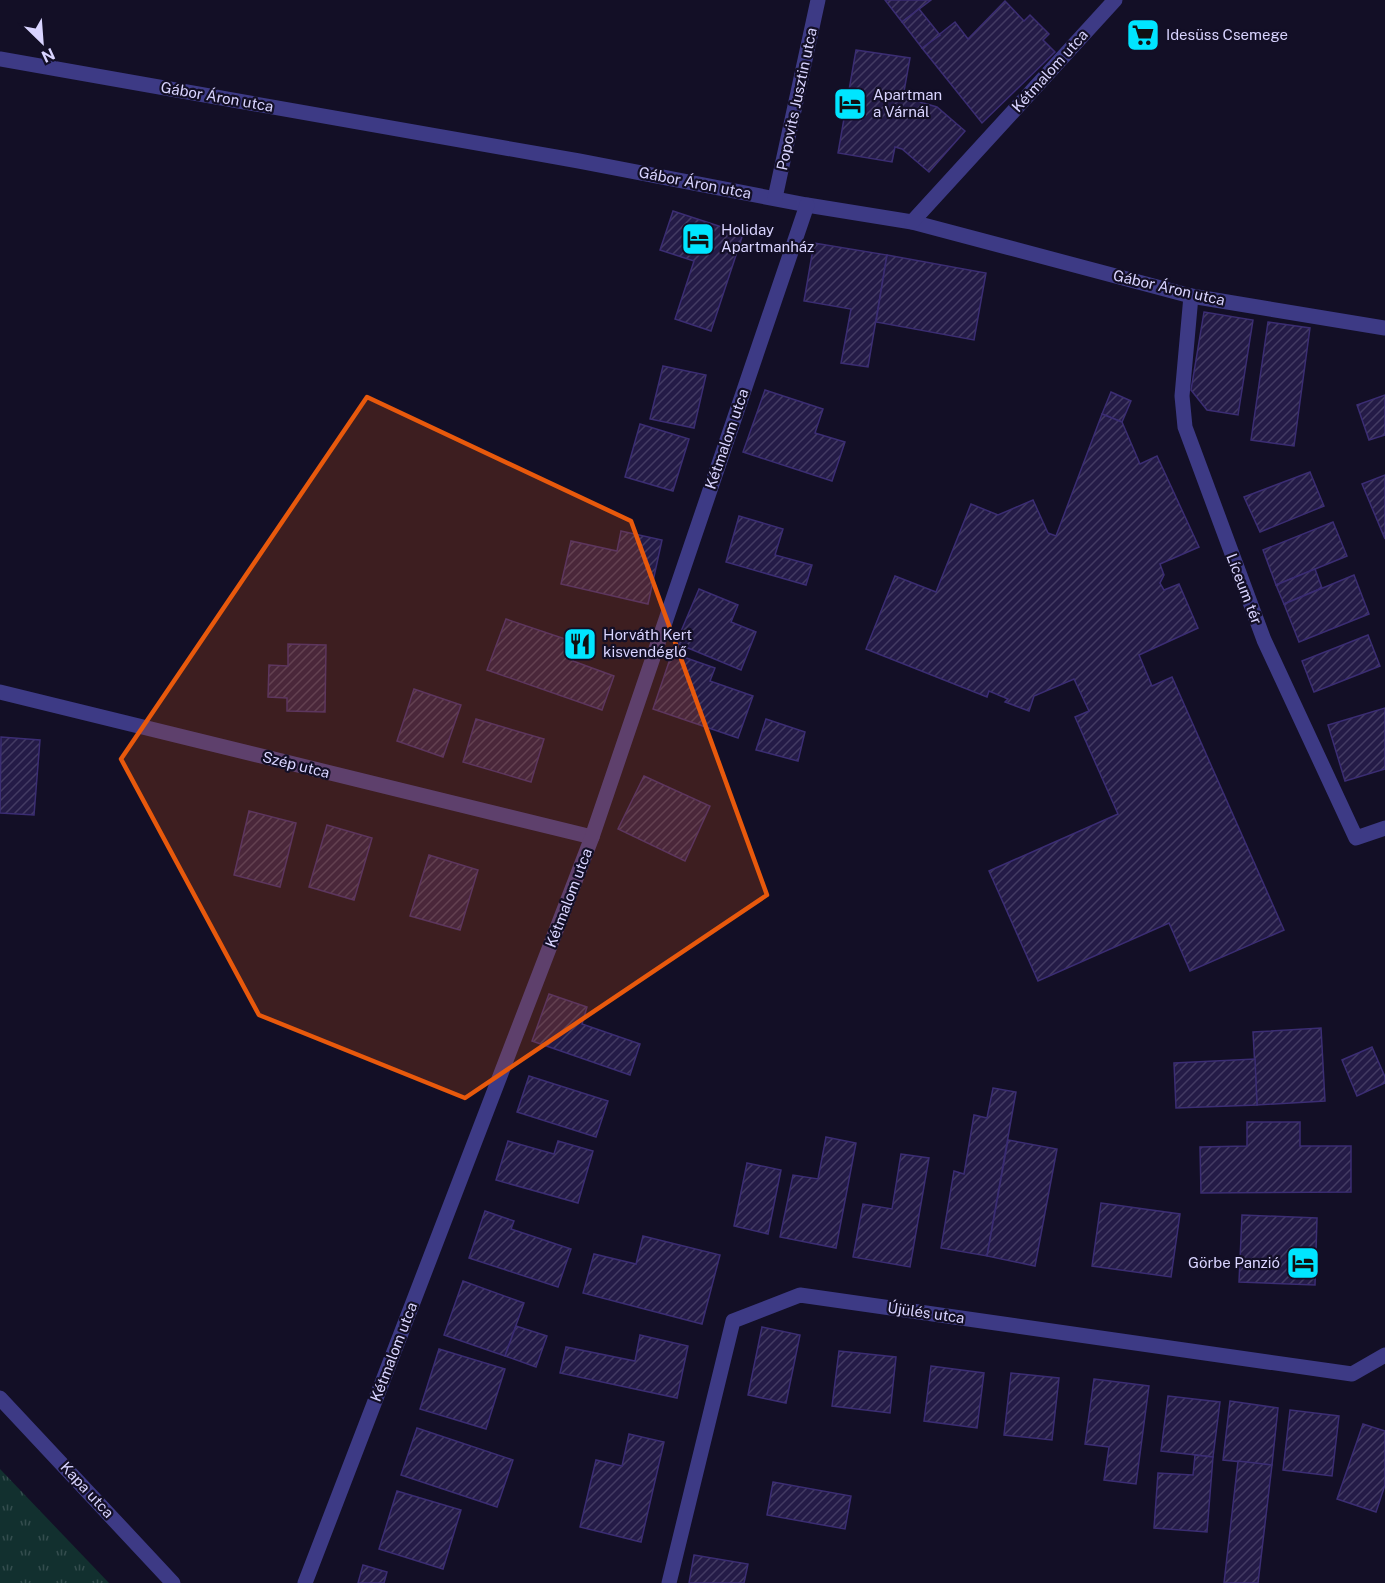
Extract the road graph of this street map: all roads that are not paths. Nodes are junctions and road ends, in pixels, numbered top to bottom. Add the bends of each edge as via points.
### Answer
1 (818, 0) edge
2 (1115, 0) edge
3 (0, 59) edge
4 (775, 198) junction
5 (807, 205) junction
6 (912, 222) junction
7 (1191, 296) junction
8 (1385, 328) edge
9 (0, 692) edge
10 (1385, 828) edge
11 (592, 837) junction
12 (1385, 1355) edge
13 (0, 1398) edge
14 (173, 1583) edge
15 (305, 1583) edge
16 (669, 1583) edge

1 - 4 street, Popovits Jusztin utca
2 - 6 street, Kétmalom utca
3 - 4 street, Gábor Áron utca
4 - 5 street, Gábor Áron utca
5 - 6 street, Gábor Áron utca
5 - 11 street, Kétmalom utca
6 - 7 street, Gábor Áron utca
7 - 8 street, Gábor Áron utca
7 - 10 street, Líceum tér via 1182,396 1185,427 1230,552 1264,640 1356,838
9 - 11 street, Szép utca
11 - 15 street, Kétmalom utca
12 - 16 street, Újülés utca via 1352,1374 800,1295 733,1321
13 - 14 street, Kapa utca

